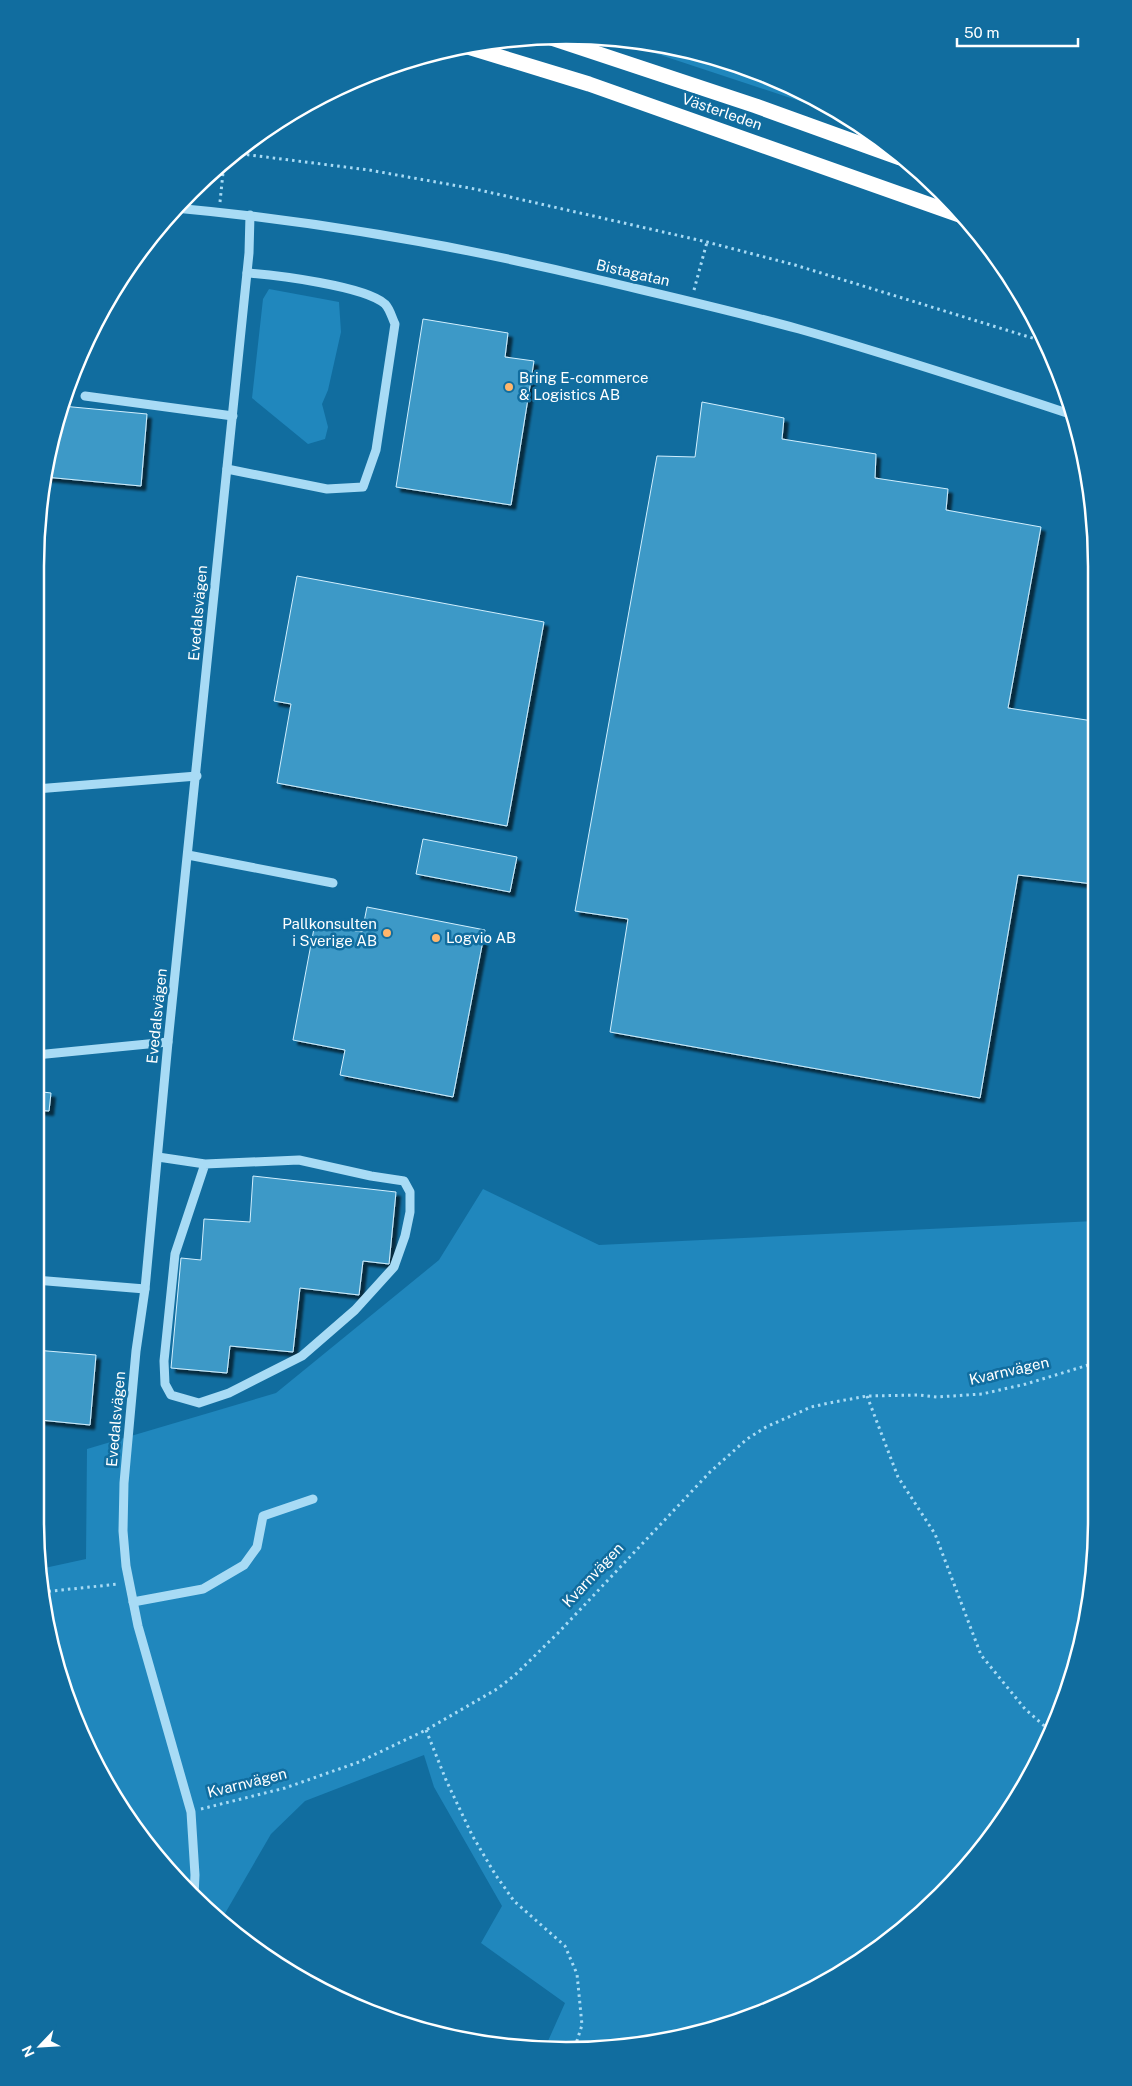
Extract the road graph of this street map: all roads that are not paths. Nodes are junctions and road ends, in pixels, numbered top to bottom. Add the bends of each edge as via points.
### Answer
1 (569, 44) edge
2 (483, 51) edge
3 (885, 153) edge
4 (186, 209) edge
5 (949, 211) edge
6 (250, 215) junction
7 (247, 273) junction
8 (85, 396) dead end
9 (1065, 412) edge
10 (233, 416) junction
11 (226, 469) junction
12 (196, 776) junction
13 (44, 788) edge
14 (188, 855) junction
15 (333, 883) dead end
16 (168, 1042) junction
17 (44, 1054) edge
18 (158, 1157) junction
19 (206, 1164) junction
20 (44, 1281) edge
21 (145, 1289) junction
22 (313, 1499) dead end
23 (133, 1602) junction
24 (190, 1812) joint
25 (194, 1886) edge

1 - 3 highway, Västerleden
2 - 5 highway, Västerleden via 617,94
4 - 6 street, Bistagatan
6 - 7 street, Evedalsvägen
6 - 9 street, Bistagatan via 444,245 691,301 869,349
7 - 10 street, Evedalsvägen
7 - 11 street via 282,276 376,297 386,305 395,324 376,450 363,487 327,489
8 - 10 street
10 - 11 street, Evedalsvägen
11 - 12 street, Evedalsvägen
12 - 13 street
12 - 14 street, Evedalsvägen
14 - 15 street
14 - 16 street, Evedalsvägen
16 - 17 street
16 - 18 street, Evedalsvägen
18 - 19 street
18 - 21 street, Evedalsvägen
19 - 19 street via 299,1160 404,1181 410,1192 410,1212 394,1267 355,1310 302,1356 229,1393 199,1403 171,1395 165,1384 164,1361 175,1254
20 - 21 street
21 - 23 street, Evedalsvägen via 124,1483 124,1531
22 - 23 street via 263,1516 257,1547 244,1565 203,1589
23 - 24 street, Evedalsvägen
24 - 25 street, Kvarnvägen

